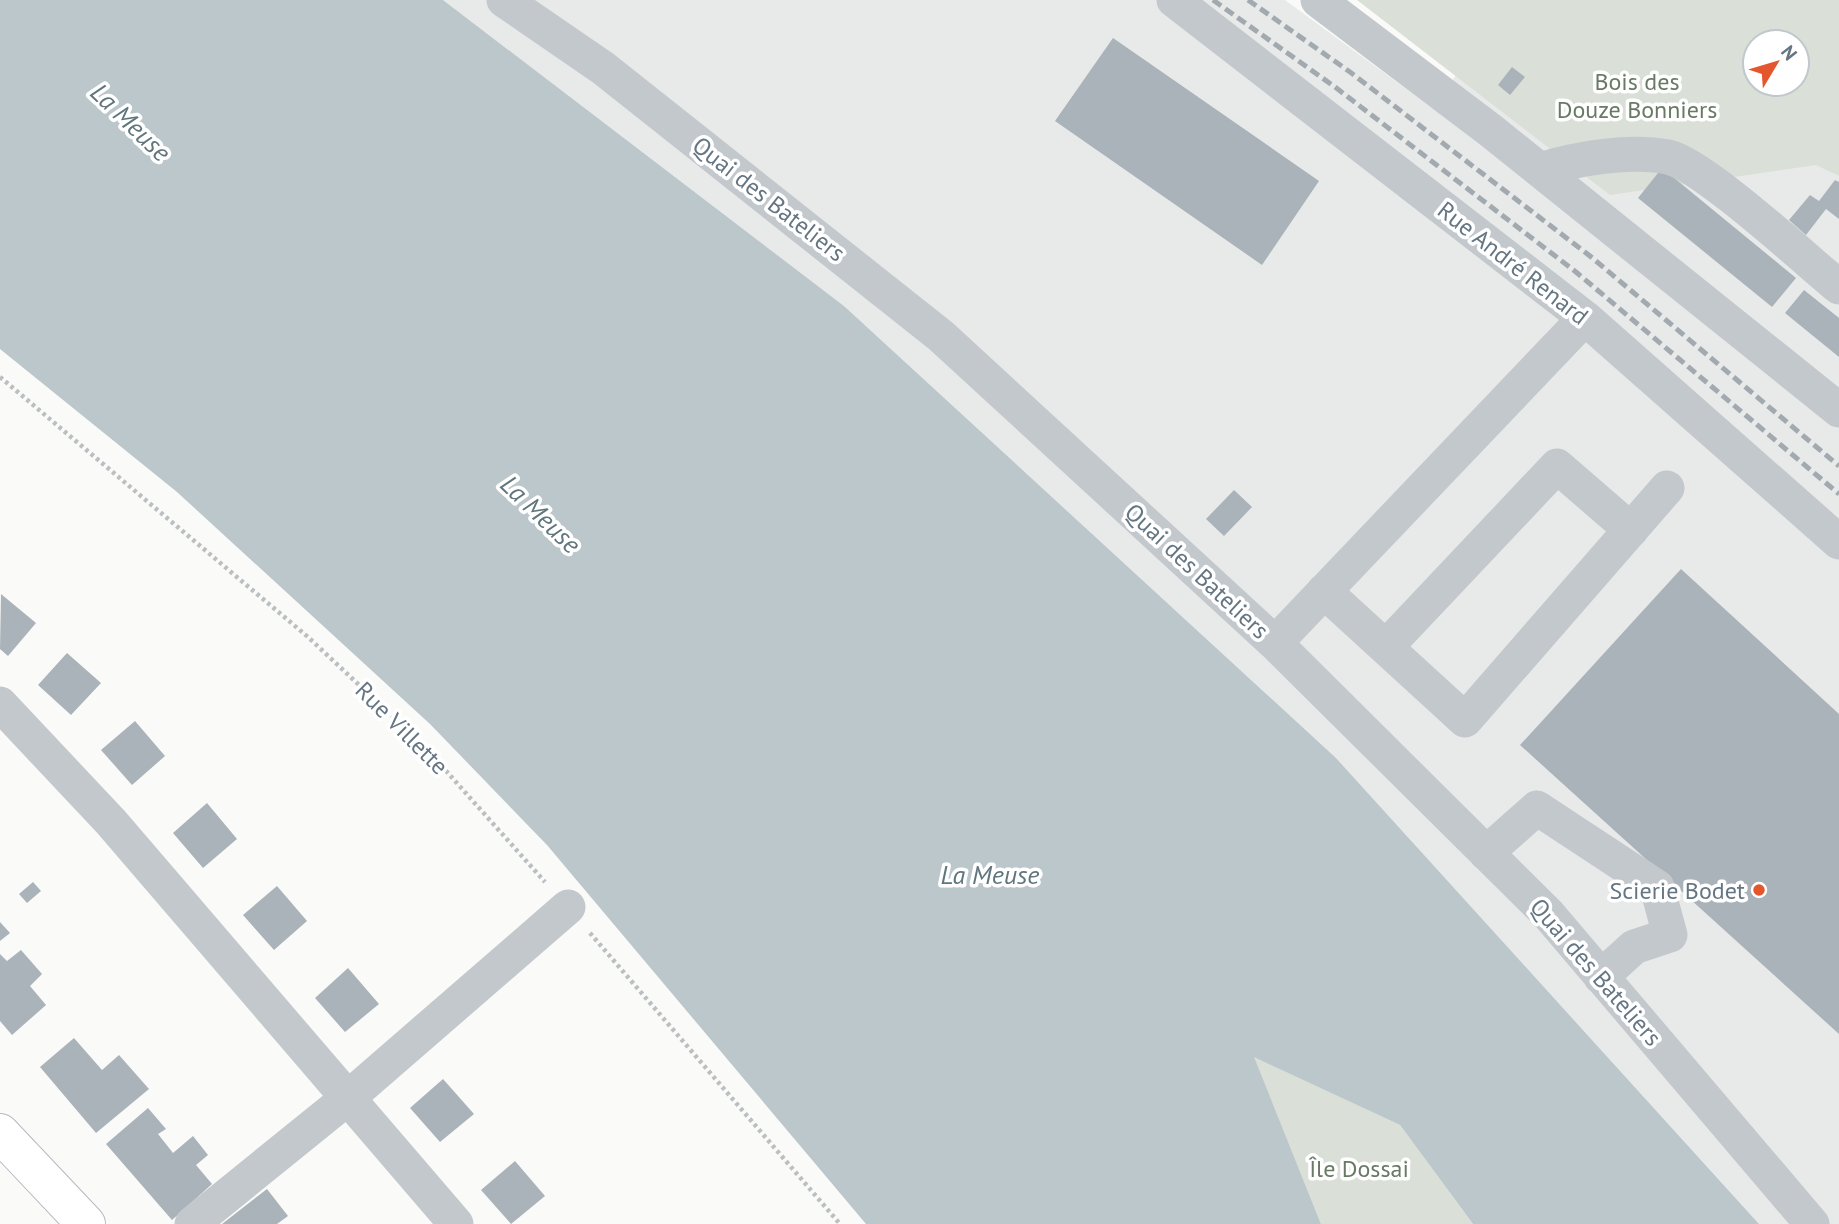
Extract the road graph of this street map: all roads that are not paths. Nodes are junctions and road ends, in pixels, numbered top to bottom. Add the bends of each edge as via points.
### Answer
1 (504, 0) edge
2 (1174, 0) edge
3 (1318, 0) edge
4 (1540, 170) junction
5 (1839, 287) edge
6 (1585, 318) junction
7 (1839, 410) edge
8 (1667, 488) dead end
9 (1630, 530) junction
10 (1839, 542) edge
11 (1324, 591) junction
12 (1275, 643) junction
13 (1386, 647) junction
14 (0, 704) edge
15 (1486, 853) junction
16 (568, 907) road end
17 (1601, 977) junction
18 (349, 1097) junction
19 (0, 1133) edge
20 (86, 1224) edge
21 (192, 1224) edge
22 (456, 1224) edge
23 (1812, 1224) edge

1 - 12 street, Quai des Bateliers via 603,68 941,336
2 - 6 street, Rue André Renard
3 - 4 street
4 - 5 street via 1623,156 1669,157 1698,171
4 - 7 street
6 - 10 street, Rue André Renard
6 - 11 street
8 - 9 street
9 - 13 street via 1557,466
9 - 13 street via 1465,720
11 - 12 street
11 - 13 street
12 - 15 street, Quai des Bateliers
14 - 18 street via 111,822
15 - 17 street, Quai des Bateliers via 1549,915
15 - 17 street via 1537,808 1657,887 1671,934 1634,947
16 - 18 street
17 - 23 street, Quai des Bateliers
18 - 21 street
18 - 22 street
19 - 20 main road

